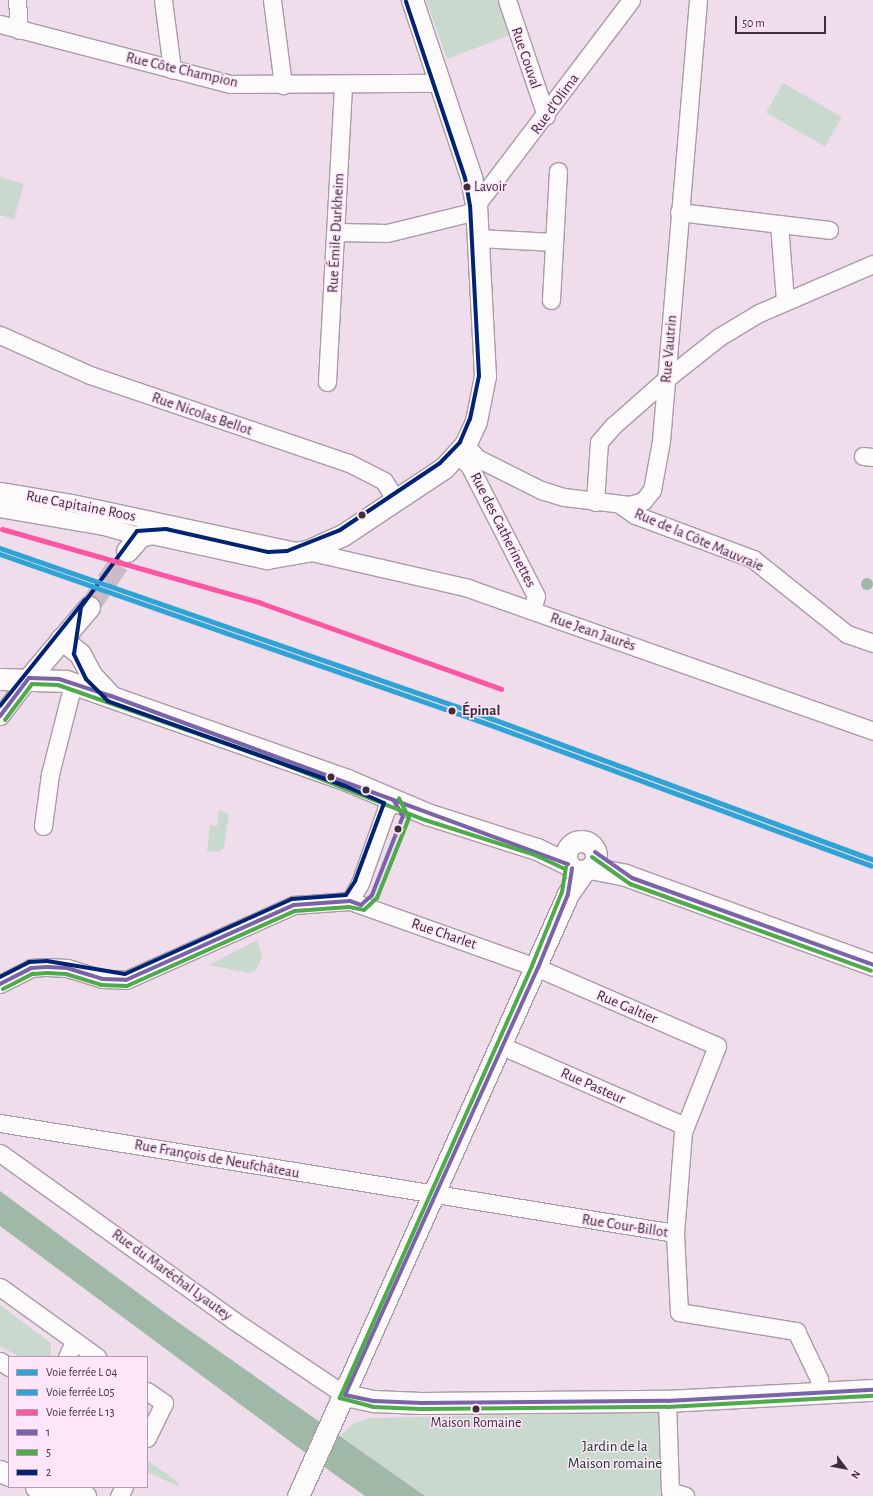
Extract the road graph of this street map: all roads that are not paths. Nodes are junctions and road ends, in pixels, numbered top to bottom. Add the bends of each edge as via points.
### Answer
1 (17, 0) edge
2 (163, 0) edge
3 (272, 0) edge
4 (412, 0) edge
5 (507, 0) edge
6 (631, 0) edge
7 (698, 0) edge
8 (0, 24) edge
9 (19, 30) junction
10 (172, 69) junction
11 (440, 83) junction
12 (343, 84) junction
13 (283, 85) junction
14 (546, 116) junction
15 (558, 171) dead end
16 (476, 208) junction
17 (679, 212) junction
18 (779, 224) junction
19 (829, 230) dead end
20 (336, 232) junction
21 (478, 238) junction
22 (554, 242) junction
23 (873, 264) edge
24 (551, 300) dead end
25 (786, 301) junction
26 (0, 335) edge
27 (666, 379) junction
28 (327, 382) dead end
29 (461, 450) junction
30 (0, 491) edge
31 (396, 500) junction
32 (595, 502) junction
33 (621, 505) junction
34 (0, 508) edge
35 (134, 543) joint
36 (305, 552) junction
37 (532, 610) junction
38 (61, 639) junction
39 (873, 643) edge
40 (80, 654) junction
41 (2, 676) edge
42 (29, 678) junction
43 (73, 684) junction
44 (111, 696) junction
45 (0, 716) edge
46 (873, 731) edge
47 (394, 801) junction
48 (42, 826) dead end
49 (580, 861) junction
50 (350, 901) junction
51 (873, 965) edge
52 (538, 968) junction
53 (0, 984) edge
54 (502, 1046) junction
55 (0, 1123) edge
56 (685, 1126) junction
57 (0, 1153) edge
58 (434, 1196) junction
59 (675, 1233) junction
60 (0, 1287) edge
61 (70, 1350) edge
62 (92, 1356) edge
63 (873, 1390) edge
64 (148, 1392) edge
65 (820, 1392) junction
66 (345, 1395) junction
67 (667, 1401) junction
68 (148, 1436) edge
69 (38, 1488) edge
70 (66, 1488) edge
71 (297, 1492) edge
72 (56, 1496) edge
73 (85, 1496) edge
74 (685, 1496) edge

1 - 9 street
2 - 10 street
3 - 13 street
4 - 11 main road
5 - 14 street, Rue Couval
6 - 14 street, Rue d'Olima
7 - 17 street, Rue Vautrin
8 - 9 street, Rue Côte Champion
9 - 10 street, Rue Côte Champion
10 - 13 street, Rue Côte Champion via 230,84
11 - 12 street, Rue Côte Champion
11 - 16 main road via 471,177
12 - 13 street, Rue Côte Champion
12 - 20 street, Rue Émile Durkheim
14 - 16 street, Rue d'Olima
15 - 22 street
16 - 20 street via 386,233
16 - 21 main road
17 - 18 street
17 - 27 street, Rue Vautrin
18 - 19 street
18 - 25 street
20 - 28 street, Rue Émile Durkheim
21 - 22 street
21 - 29 main road via 485,376 476,421
22 - 24 street
23 - 25 street
25 - 27 street via 719,337
26 - 31 street, Rue Nicolas Bellot via 90,375 349,463 384,481
27 - 32 street via 614,425 600,442
27 - 33 street, Rue Vautrin via 652,490 643,501
29 - 31 main road via 444,468
29 - 32 street, Rue Vautrin via 541,490
29 - 37 street, Rue des Catherinettes via 536,596
30 - 36 street, Rue Capitaine Roos via 72,503
31 - 36 main road via 343,536
32 - 33 street, Rue Vautrin
33 - 39 street, Rue de la Côte Mauvraie via 635,515 753,559 772,570 847,634
34 - 35 street, Rue Capitaine Roos
35 - 36 main road via 165,535 267,558
36 - 37 street, Rue Jean Jaurès via 468,588
37 - 46 street, Rue Jean Jaurès
38 - 40 main road
38 - 40 main road via 87,609
38 - 42 main road
40 - 44 main road via 91,675
41 - 42 main road
42 - 43 main road
42 - 45 street
43 - 44 main road
43 - 48 street via 50,774
44 - 47 main road via 267,751
47 - 49 main road via 504,841
47 - 50 street via 386,810
49 - 51 main road
49 - 52 main road
50 - 52 street, Rue Charlet
50 - 53 street via 294,905 126,980 102,979 67,968 47,967 31,968
52 - 54 main road
52 - 56 street, Rue Galtier via 717,1046
54 - 56 street, Rue Pasteur
54 - 58 main road
55 - 58 street, Rue François de Neufchâteau
56 - 59 street
57 - 66 street, Rue du Maréchal Lyautey via 232,1320
58 - 59 street, Rue Cour-Billot
58 - 66 main road
59 - 65 street, Rue Cour-Billot via 679,1312 796,1331 819,1379
60 - 61 street
61 - 62 street
63 - 65 main road
64 - 68 street via 164,1403
65 - 67 main road
66 - 67 main road via 374,1401 421,1403
66 - 71 main road via 313,1466
67 - 74 street via 670,1491
69 - 72 main road
70 - 73 main road

